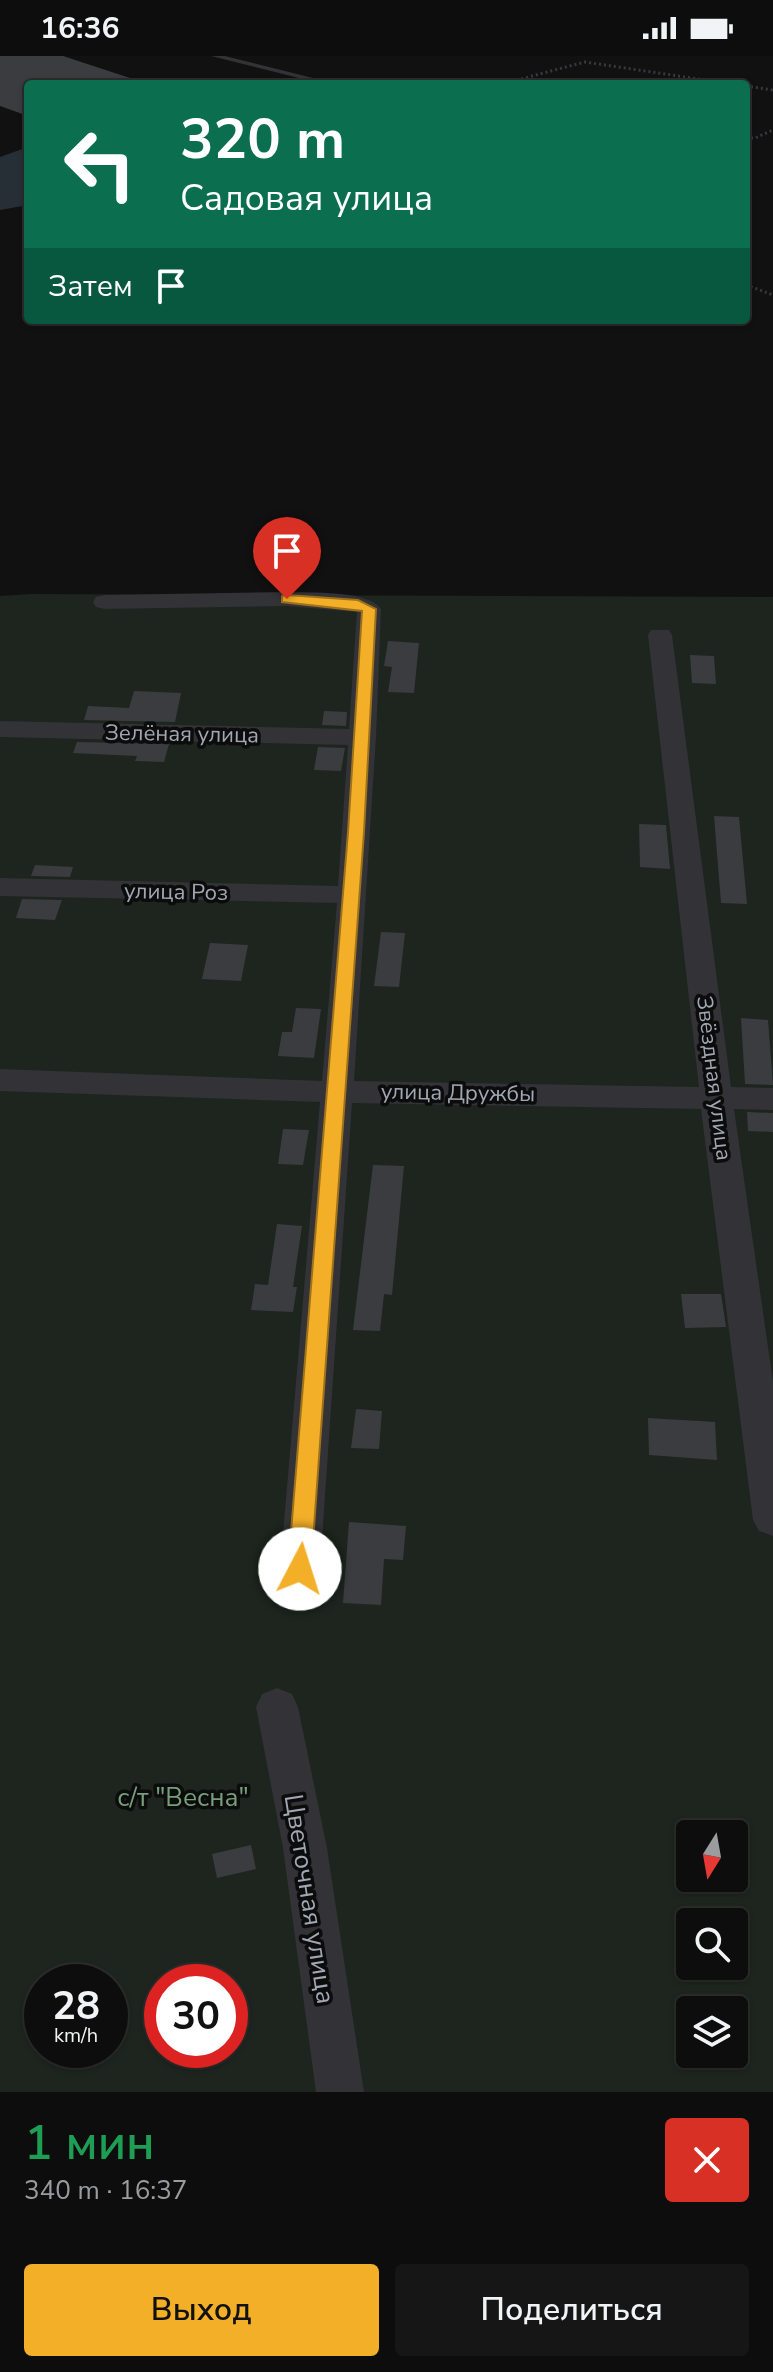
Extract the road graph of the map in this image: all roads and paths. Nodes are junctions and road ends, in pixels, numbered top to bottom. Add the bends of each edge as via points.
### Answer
1 (215, 56) edge
2 (316, 80) edge
3 (517, 80) edge
4 (704, 80) edge
5 (750, 87) edge
6 (773, 90) edge
7 (773, 130) edge
8 (750, 138) edge
9 (750, 286) edge
10 (773, 295) edge
11 (105, 602) dead end
12 (660, 635) dead end
13 (0, 729) edge
14 (363, 737) junction
15 (0, 887) edge
16 (352, 895) junction
17 (0, 1080) edge
18 (338, 1090) junction
19 (716, 1096) junction
20 (773, 1099) edge
21 (773, 1520) edge
22 (300, 1569) dead end
23 (277, 1707) dead end
24 (340, 2092) edge

1 - 2 lane
3 - 4 path via 585,62
5 - 6 path
7 - 8 path
9 - 10 path
11 - 14 street via 287,599 369,609
12 - 19 street, Звёздная улица
13 - 14 street, Зелёная улица
14 - 16 street
15 - 16 street, улица Роз
16 - 18 street
17 - 18 street, улица Дружбы
18 - 19 street, улица Дружбы
18 - 22 street
19 - 20 street, улица Дружбы
19 - 21 street, Звёздная улица
23 - 24 street, Цветочная улица via 305,1848

